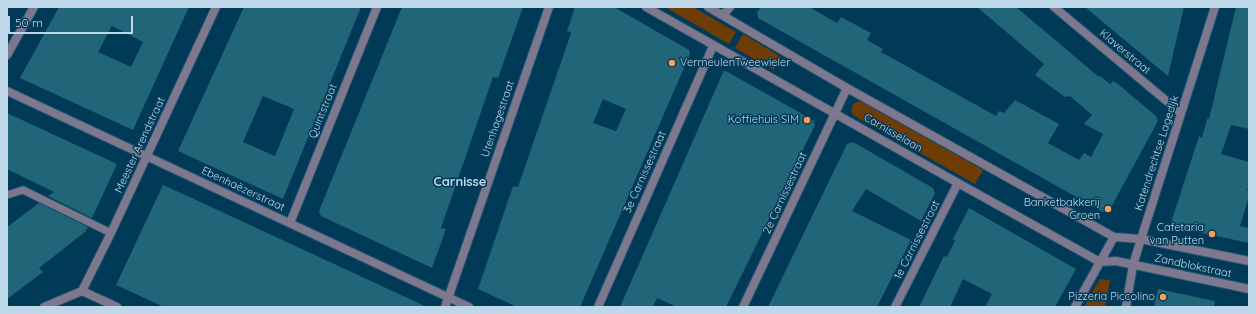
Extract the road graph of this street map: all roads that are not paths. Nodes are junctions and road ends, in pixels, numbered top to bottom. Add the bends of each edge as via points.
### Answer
1 (34, 7) edge
2 (216, 7) edge
3 (377, 7) edge
4 (549, 7) edge
5 (646, 7) edge
6 (708, 7) edge
7 (730, 7) edge
8 (1054, 7) edge
9 (1215, 7) edge
10 (723, 15) junction
11 (713, 46) junction
12 (7, 55) edge
13 (847, 88) junction
14 (7, 91) edge
15 (835, 113) junction
16 (1181, 113) junction
17 (146, 156) junction
18 (958, 183) junction
19 (7, 195) edge
20 (290, 223) junction
21 (111, 233) junction
22 (1114, 237) junction
23 (1141, 239) junction
24 (1249, 261) edge
25 (1100, 262) junction
26 (1133, 265) junction
27 (1249, 289) edge
28 (82, 291) junction
29 (448, 298) junction
30 (44, 307) edge
31 (117, 307) edge
32 (445, 307) edge
33 (469, 307) edge
34 (598, 307) edge
35 (743, 307) edge
36 (895, 307) edge
37 (1075, 307) edge
38 (1126, 307) edge

1 - 12 street
2 - 17 street, Meester Arendstraat
3 - 20 street, Quintstraat
4 - 29 street, Utenhagestraat
5 - 11 street, Carnisselaan
6 - 10 street, Carnisselaan
7 - 10 street
8 - 16 street, Klaverstraat
9 - 16 street, Katendrechtse Lagedijk
10 - 13 street, Carnisselaan
11 - 15 street, Carnisselaan
11 - 34 street, 3e Carnissestraat
13 - 15 street, 2e Carnissestraat
13 - 22 street, Carnisselaan
14 - 17 street, Ebenhaëzerstraat
15 - 18 street, Carnisselaan
15 - 35 street, 2e Carnissestraat
16 - 23 street, Katendrechtse Lagedijk
17 - 20 street, Ebenhaëzerstraat
17 - 21 street, Meester Arendstraat
18 - 25 street, Carnisselaan
18 - 36 street, 1e Carnissestraat
19 - 21 lane via 23,190
20 - 29 street, Ebenhaëzerstraat
21 - 28 street, Meester Arendstraat
22 - 23 street, Carnisselaan
22 - 25 street
23 - 24 street, Zandblokstraat
23 - 26 street, Katendrechtse Lagedijk
25 - 26 street, Carnisselaan via 1116,261
25 - 37 street
26 - 27 street, Zandblokstraat
26 - 38 street, Katendrechtse Lagedijk
28 - 30 street
28 - 31 street
29 - 32 street, Utenhagestraat
29 - 33 street, Ebenhaëzerstraat

